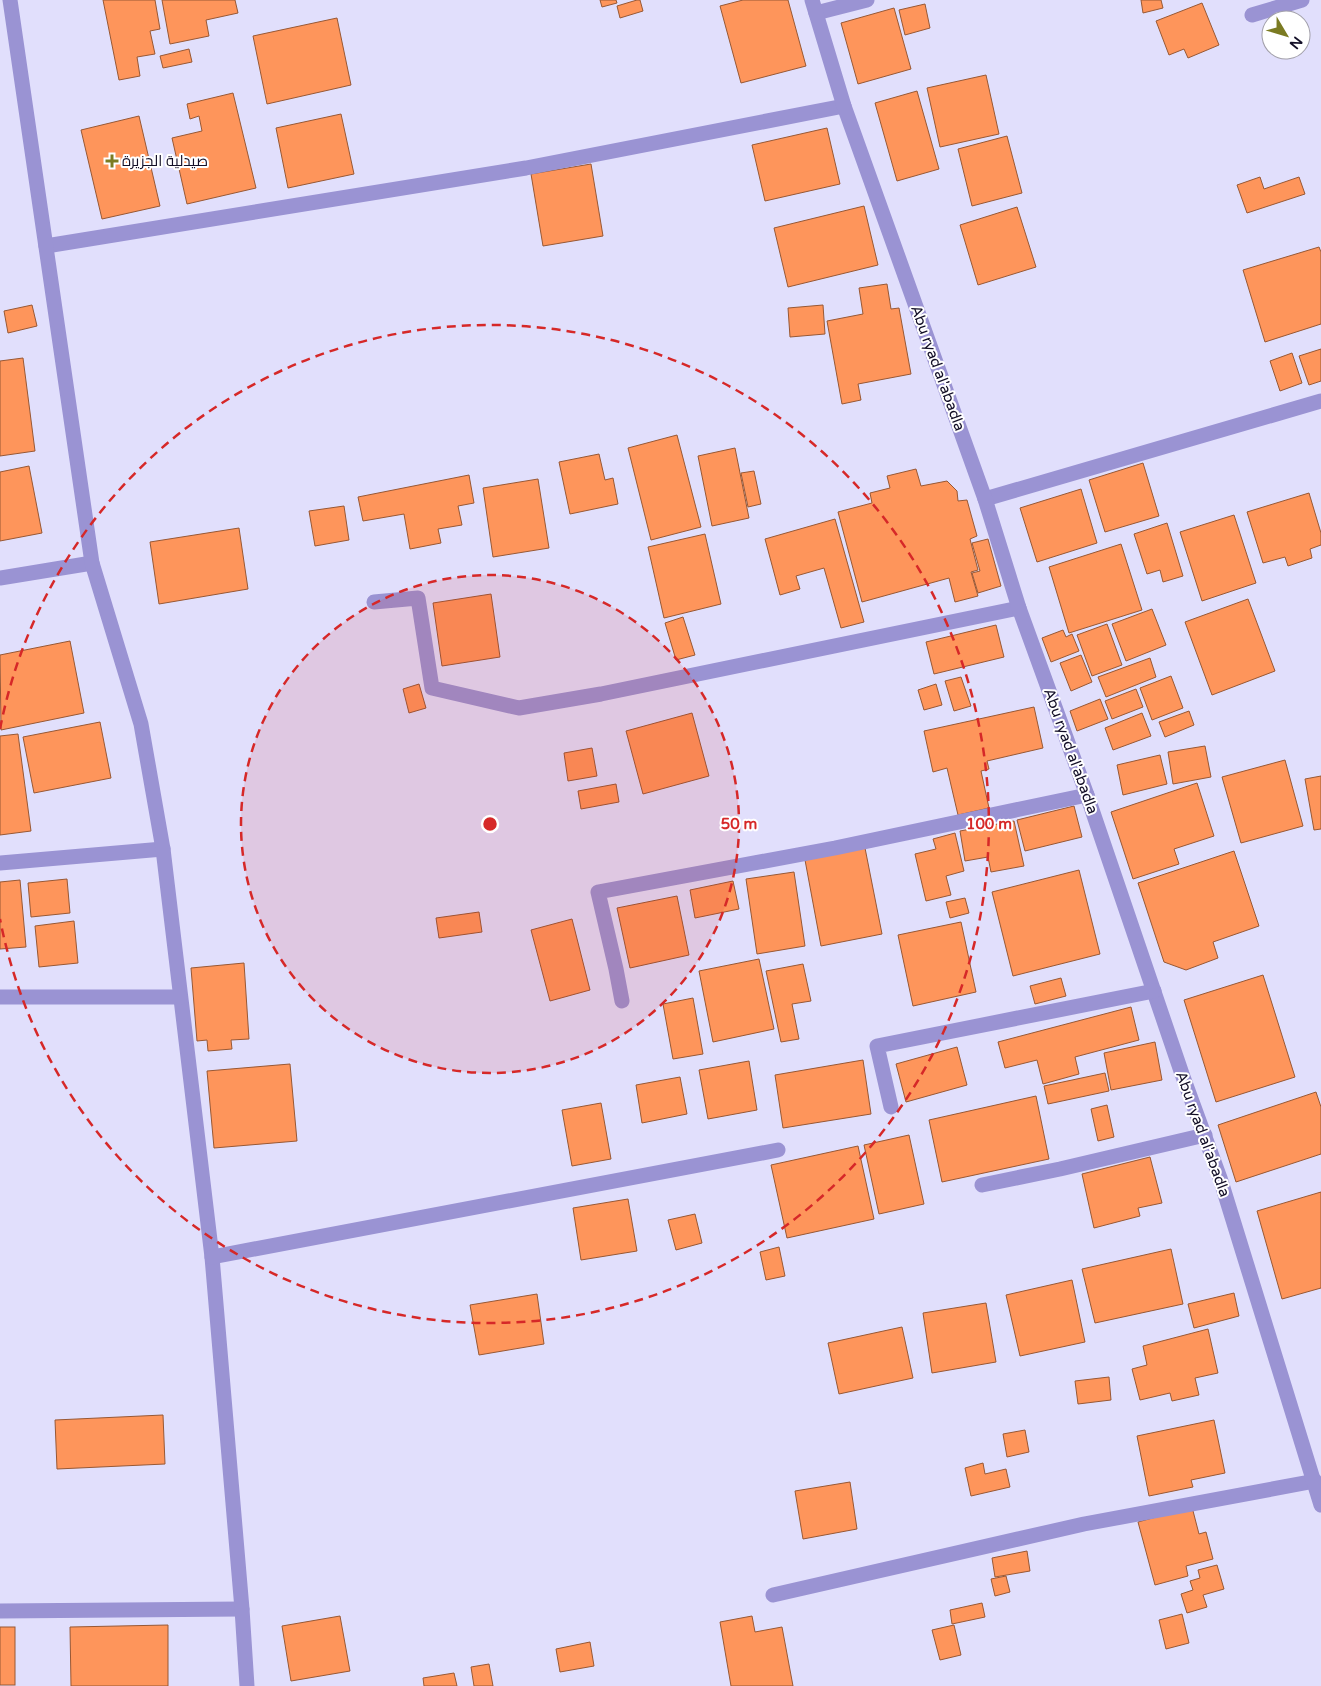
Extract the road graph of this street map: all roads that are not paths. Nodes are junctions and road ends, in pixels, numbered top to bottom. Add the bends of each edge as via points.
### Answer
1 (10, 0) edge
2 (867, 0) edge
3 (1302, 0) edge
4 (814, 7) edge
5 (1252, 15) dead end
6 (844, 106) junction
7 (46, 246) junction
8 (1321, 401) edge
9 (986, 499) junction
10 (92, 563) junction
11 (0, 578) edge
12 (374, 602) dead end
13 (1019, 608) junction
14 (1087, 795) junction
15 (163, 849) junction
16 (0, 863) edge
17 (1154, 990) junction
18 (0, 996) edge
19 (180, 997) junction
20 (622, 1001) dead end
21 (890, 1107) dead end
22 (1205, 1135) junction
23 (778, 1150) dead end
24 (982, 1185) dead end
25 (212, 1257) junction
26 (1314, 1481) junction
27 (1321, 1505) edge
28 (773, 1595) dead end
29 (242, 1608) junction
30 (0, 1611) edge
31 (247, 1686) edge

1 - 7 street
2 - 4 street
3 - 5 street
4 - 6 street, Abu ryad al'abadla
6 - 7 street via 526,168
6 - 9 street, Abu ryad al'abadla
7 - 10 street
8 - 9 street
9 - 13 street, Abu ryad al'abadla
10 - 11 street
10 - 15 street via 140,724
12 - 13 street via 418,598 432,688 519,708
13 - 14 street, Abu ryad al'abadla
14 - 17 street, Abu ryad al'abadla
14 - 20 street via 835,848 598,892
15 - 16 street
15 - 19 street
17 - 21 street via 877,1046
17 - 22 street, Abu ryad al'abadla
18 - 19 street
19 - 25 street
22 - 24 street
22 - 26 street, Abu ryad al'abadla
23 - 25 street
25 - 29 street
26 - 27 street, Abu ryad al'abadla
26 - 28 street via 1084,1524
29 - 30 street
29 - 31 street

